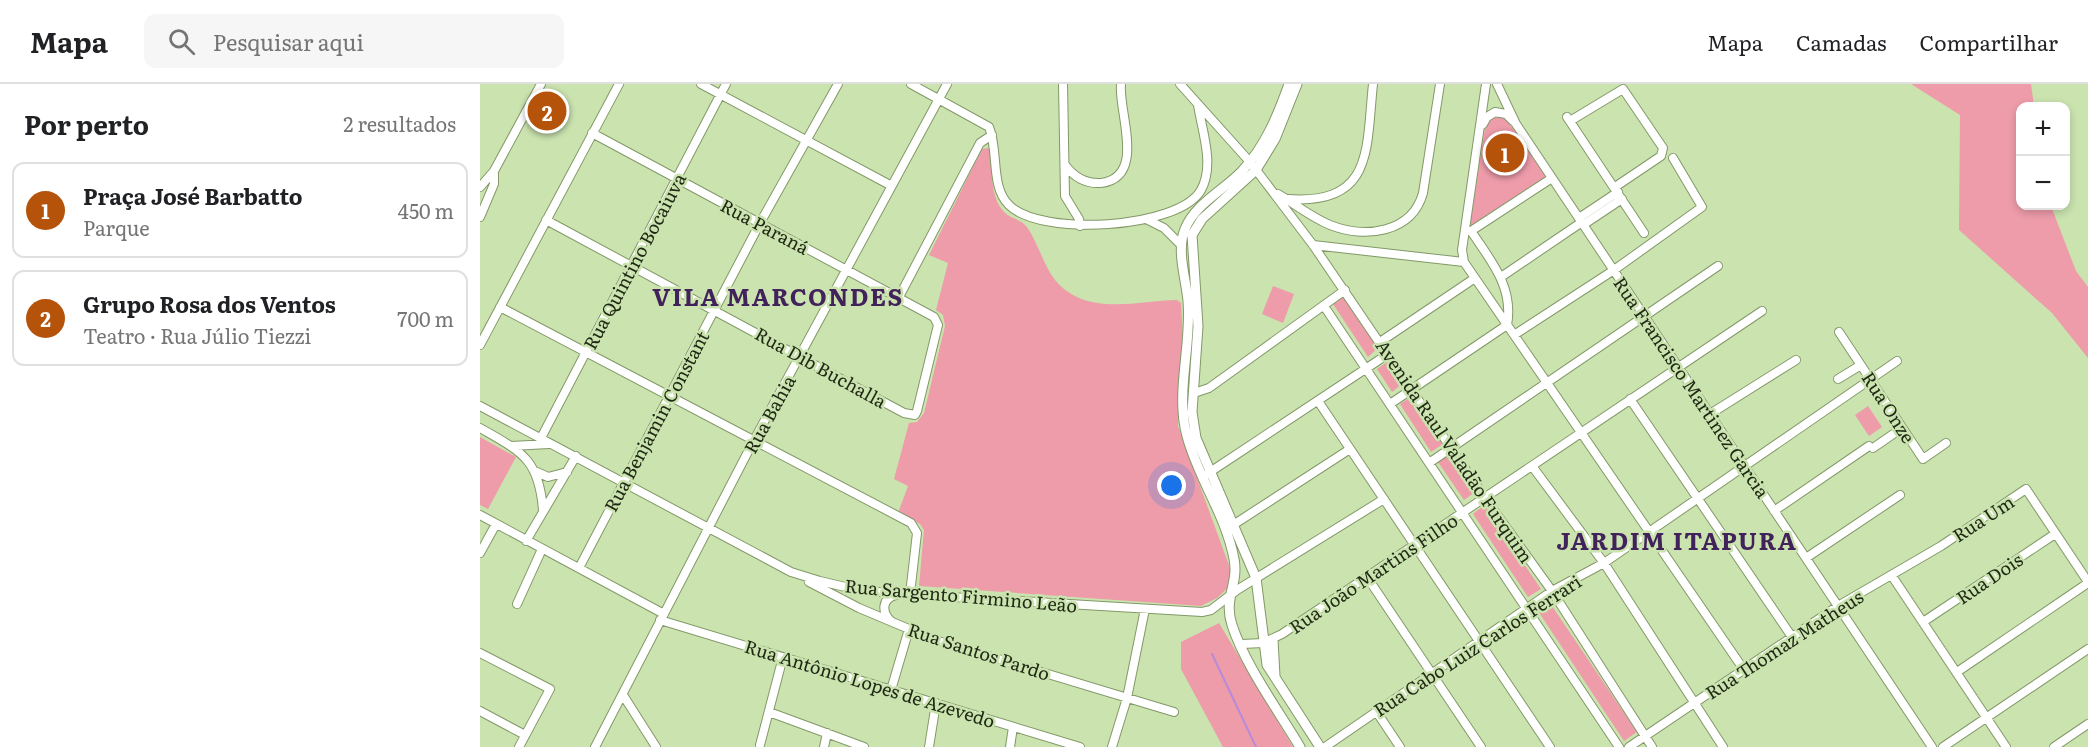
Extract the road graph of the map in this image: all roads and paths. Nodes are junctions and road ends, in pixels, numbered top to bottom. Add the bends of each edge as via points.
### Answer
1 (541, 84) edge
2 (619, 84) edge
3 (701, 84) edge
4 (726, 84) edge
5 (838, 84) edge
6 (911, 84) edge
7 (947, 84) edge
8 (1063, 84) edge
9 (1121, 84) edge
10 (1180, 84) edge
11 (1288, 84) edge
12 (1297, 84) edge
13 (1373, 84) edge
14 (1440, 84) edge
15 (1486, 84) edge
16 (1497, 84) edge
17 (721, 95) junction
18 (939, 99) junction
19 (1197, 105) junction
20 (1516, 124) junction
21 (1481, 131) junction
22 (592, 133) junction
23 (992, 135) junction
24 (807, 141) junction
25 (1673, 158) dead end
26 (1065, 165) junction
27 (1253, 166) junction
28 (494, 171) junction
29 (1552, 178) junction
30 (677, 179) junction
31 (481, 184) edge
32 (494, 184) junction
33 (890, 185) junction
34 (1274, 192) junction
35 (492, 193) junction
36 (1618, 193) junction
37 (1197, 196) junction
38 (1330, 197) junction
39 (1287, 199) junction
40 (1207, 201) junction
41 (1308, 212) junction
42 (480, 217) edge
43 (1144, 218) junction
44 (546, 220) junction
45 (1581, 222) junction
46 (760, 223) junction
47 (1193, 223) junction
48 (1080, 226) junction
49 (1468, 231) junction
50 (1644, 233) dead end
51 (1313, 245) junction
52 (1185, 249) junction
53 (1464, 262) junction
54 (632, 265) junction
55 (1718, 266) dead end
56 (847, 269) junction
57 (1614, 270) junction
58 (1502, 277) junction
59 (1474, 278) junction
60 (1345, 290) junction
61 (899, 297) junction
62 (1324, 306) junction
63 (500, 307) junction
64 (715, 310) junction
65 (1762, 311) dead end
66 (1644, 316) junction
67 (937, 320) joint
68 (1507, 325) junction
69 (1839, 332) dead end
70 (1514, 335) junction
71 (1380, 342) junction
72 (480, 345) edge
73 (586, 352) junction
74 (1388, 354) junction
75 (801, 356) junction
76 (1796, 360) dead end
77 (1897, 362) dead end
78 (1861, 365) junction
79 (1678, 367) junction
80 (1366, 369) junction
81 (1838, 379) dead end
82 (1870, 379) junction
83 (1547, 383) junction
84 (1412, 390) junction
85 (1194, 393) junction
86 (669, 397) junction
87 (1630, 399) junction
88 (1318, 401) junction
89 (1390, 404) junction
90 (480, 406) edge
91 (1710, 414) junction
92 (480, 428) edge
93 (1902, 428) junction
94 (1581, 433) junction
95 (541, 438) junction
96 (753, 442) junction
97 (1946, 443) dead end
98 (509, 444) junction
99 (551, 444) junction
100 (1451, 448) junction
101 (1350, 449) junction
102 (576, 456) junction
103 (1429, 463) junction
104 (1532, 465) junction
105 (1746, 466) junction
106 (537, 472) junction
107 (567, 472) junction
108 (1207, 474) junction
109 (624, 482) junction
110 (1900, 495) dead end
111 (1485, 498) junction
112 (1384, 499) junction
113 (1700, 499) junction
114 (543, 510) junction
115 (1774, 511) junction
116 (1462, 513) junction
117 (480, 515) edge
118 (496, 524) junction
119 (1229, 527) junction
120 (710, 528) junction
121 (1650, 532) junction
122 (2055, 534) junction
123 (526, 541) junction
124 (1415, 545) junction
125 (1941, 546) joint
126 (542, 549) junction
127 (480, 552) edge
128 (1806, 558) junction
129 (1604, 563) junction
130 (579, 568) junction
131 (791, 572) junction
132 (1892, 576) junction
133 (1367, 577) junction
134 (1256, 578) junction
135 (2088, 582) edge
136 (1552, 591) junction
137 (901, 594) junction
138 (910, 594) junction
139 (1228, 597) junction
140 (517, 604) dead end
141 (1838, 606) junction
142 (1144, 609) junction
143 (1526, 609) junction
144 (662, 617) junction
145 (1923, 622) junction
146 (893, 624) junction
147 (909, 629) junction
148 (1282, 634) junction
149 (1792, 637) junction
150 (1266, 638) junction
151 (1479, 641) junction
152 (1242, 644) junction
153 (2088, 649) edge
154 (480, 653) edge
155 (783, 657) junction
156 (1744, 670) junction
157 (1957, 672) junction
158 (1432, 673) junction
159 (891, 690) junction
160 (623, 695) junction
161 (1127, 698) junction
162 (936, 703) junction
163 (1694, 704) junction
164 (480, 711) edge
165 (1376, 711) junction
166 (769, 712) junction
167 (1174, 712) dead end
168 (1986, 718) junction
169 (2088, 724) edge
170 (1013, 727) junction
171 (827, 733) junction
172 (525, 735) junction
173 (1645, 737) junction
174 (760, 745) dead end
175 (519, 747) edge
176 (596, 747) edge
177 (656, 747) edge
178 (824, 747) edge
179 (864, 747) edge
180 (929, 747) edge
181 (1010, 747) edge
182 (1080, 747) edge
183 (1112, 747) edge
184 (1300, 747) edge
185 (1320, 747) edge
186 (1325, 747) edge
187 (1400, 747) edge
188 (1481, 747) edge
189 (1550, 747) edge
190 (1619, 747) edge
191 (1629, 747) edge
192 (1652, 747) edge
193 (1723, 747) edge
194 (1932, 747) edge
195 (1943, 747) edge
196 (2006, 747) edge
197 (2054, 747) edge

1 - 28 street
2 - 22 street
3 - 17 street
4 - 17 street, Rua Quintino Bocaiuva
5 - 24 street, Rua Benjamin Constant
6 - 18 street
7 - 18 street, Rua Bahia
8 - 26 street
9 - 26 street via 1128,151 1123,168 1111,180 1097,183 1080,180
10 - 19 street, Avenida Raul Valadão Furquim
11 - 27 main road
12 - 27 main road via 1275,139
13 - 38 street via 1362,168 1346,187
14 - 41 street via 1423,193 1420,205 1407,220 1387,229 1355,231 1331,225
15 - 21 street
16 - 20 street, Rua Francisco Martinez Garcia
17 - 24 street
17 - 30 street, Rua Quintino Bocaiuva
18 - 23 street via 989,127
18 - 33 street, Rua Bahia
19 - 27 street, Avenida Raul Valadão Furquim
19 - 37 street via 1208,165
20 - 21 street via 1506,114 1496,112 1487,117
20 - 29 street, Rua Francisco Martinez Garcia
21 - 49 street
22 - 30 street, Rua Paraná
22 - 44 street
23 - 48 street via 1000,191 1008,205 1032,218
23 - 61 street via 980,143
24 - 33 street
24 - 46 street, Rua Benjamin Constant
25 - 57 street via 1702,207
26 - 48 street via 1065,196
27 - 34 street, Avenida Raul Valadão Furquim
27 - 40 main road
27 - 47 main road
28 - 31 street
28 - 32 street
29 - 45 street, Rua Francisco Martinez Garcia
29 - 49 street
30 - 46 street, Rua Paraná
30 - 54 street, Rua Quintino Bocaiuva
31 - 32 street
31 - 35 street
32 - 35 street
33 - 56 street, Rua Bahia
34 - 39 street
34 - 51 street, Avenida Raul Valadão Furquim
35 - 42 street
36 - 36 street via 1569,119 1623,89 1663,148 1661,156
36 - 45 street
36 - 50 street
37 - 40 street
37 - 43 street via 1177,208
38 - 39 street
38 - 41 street
39 - 41 street
40 - 47 main road
43 - 48 street
43 - 52 street via 1164,228
44 - 54 street, Rua Dib Buchalla
44 - 63 street
45 - 57 street, Rua Francisco Martinez Garcia
45 - 58 street
46 - 56 street, Rua Paraná
46 - 64 street, Rua Benjamin Constant
47 - 52 main road
49 - 53 street via 1462,250
49 - 58 street
51 - 53 street
51 - 60 street, Avenida Raul Valadão Furquim
52 - 85 main road via 1198,326
52 - 108 main road via 1190,324 1184,422
53 - 59 street
54 - 64 street, Rua Dib Buchalla
54 - 73 street, Rua Quintino Bocaiuva
55 - 66 street
56 - 61 street, Rua Paraná
56 - 75 street, Rua Bahia
57 - 66 street, Rua Francisco Martinez Garcia
57 - 70 street
58 - 68 street via 1508,301
59 - 68 street
59 - 71 street
60 - 62 street
60 - 71 street, Avenida Raul Valadão Furquim
61 - 67 street, Rua Paraná
62 - 80 street, Avenida Raul Valadão Furquim
62 - 85 street via 1209,388
63 - 72 street
63 - 73 street
64 - 75 street, Rua Dib Buchalla
64 - 86 street, Rua Benjamin Constant
65 - 79 street, Rua João Martins Filho
66 - 79 street, Rua Francisco Martinez Garcia
66 - 83 street
67 - 75 street, Rua Dib Buchalla via 915,415 904,413
68 - 70 street
68 - 84 street
69 - 78 street, Rua Onze
70 - 83 street
71 - 74 street, Avenida Raul Valadão Furquim
73 - 86 street
73 - 95 street, Rua Quintino Bocaiuva
74 - 80 street
74 - 84 street, Avenida Raul Valadão Furquim
75 - 96 street, Rua Bahia
76 - 91 street
77 - 82 street, Rua Cabo Luiz Carlos Ferrari
78 - 81 street
78 - 82 street, Rua Onze
79 - 87 street, Rua João Martins Filho
79 - 91 street, Rua Francisco Martinez Garcia
80 - 88 street
80 - 89 street, Avenida Raul Valadão Furquim
82 - 93 street, Rua Onze
82 - 105 street, Rua Cabo Luiz Carlos Ferrari
83 - 94 street
83 - 100 street
84 - 89 street
84 - 100 street, Avenida Raul Valadão Furquim
85 - 108 main road via 1193,425
86 - 96 street
86 - 109 street, Rua Benjamin Constant
87 - 94 street, Rua João Martins Filho
87 - 113 street
88 - 101 street
88 - 108 street
89 - 103 street, Avenida Raul Valadão Furquim
90 - 95 street, Rua Sargento Firmino Leão
91 - 105 street, Rua Francisco Martinez Garcia
92 - 98 street
93 - 97 street, Rua Onze via 1923,459
93 - 115 street
94 - 104 street, Rua João Martins Filho
94 - 121 street
95 - 99 street, Rua Sargento Firmino Leão
96 - 120 street, Rua Bahia
96 - 138 street via 911,523 917,533
98 - 99 street
98 - 106 street
99 - 102 street, Rua Sargento Firmino Leão
100 - 103 street
100 - 111 street, Avenida Raul Valadão Furquim
101 - 112 street
101 - 119 street
102 - 107 street
102 - 109 street, Rua Sargento Firmino Leão
103 - 116 street, Avenida Raul Valadão Furquim
104 - 111 street, Rua João Martins Filho
104 - 129 street
105 - 113 street, Rua Cabo Luiz Carlos Ferrari
105 - 115 street, Rua Francisco Martinez Garcia
106 - 107 street via 548,477
106 - 114 street
107 - 114 street
108 - 119 main road
109 - 120 street, Rua Sargento Firmino Leão
109 - 130 street, Rua Benjamin Constant
110 - 128 street
111 - 116 street, Rua João Martins Filho
111 - 136 street, Avenida Raul Valadão Furquim
112 - 124 street
112 - 134 street, Rua Sargento Firmino Leão
113 - 121 street, Rua Cabo Luiz Carlos Ferrari
113 - 149 street
114 - 123 street
115 - 128 street, Rua Francisco Martinez Garcia
116 - 124 street, Rua João Martins Filho
116 - 143 street, Avenida Raul Valadão Furquim
117 - 118 street, Rua Antônio Lopes de Azevedo
118 - 123 street, Rua Antônio Lopes de Azevedo
118 - 127 street
119 - 134 main road
119 - 139 main road via 1236,572
120 - 131 street, Rua Sargento Firmino Leão
120 - 144 street, Rua Bahia
121 - 129 street, Rua Cabo Luiz Carlos Ferrari
121 - 156 street
122 - 125 street, Rua Um via 2026,489
122 - 135 street
122 - 145 street, Rua Dois
123 - 126 street, Rua Antônio Lopes de Azevedo
124 - 133 street, Rua João Martins Filho
124 - 151 street
125 - 132 street, Rua Thomaz Matheus
126 - 130 street, Rua Antônio Lopes de Azevedo
126 - 140 street
128 - 141 street, Rua Francisco Martinez Garcia
129 - 136 street, Rua Cabo Luiz Carlos Ferrari
129 - 163 street
130 - 144 street, Rua Antônio Lopes de Azevedo
131 - 137 street, Rua Sargento Firmino Leão via 858,590
131 - 146 street, Rua Santos Pardo
132 - 141 street, Rua Thomaz Matheus
132 - 145 street
133 - 148 street, Rua João Martins Filho
133 - 158 street
134 - 139 street, Rua Sargento Firmino Leão
134 - 150 main road
135 - 157 street
136 - 143 street, Rua Cabo Luiz Carlos Ferrari
136 - 173 street, Avenida Raul Valadão Furquim
137 - 138 street, Rua Sargento Firmino Leão
137 - 146 street via 885,602 885,615
138 - 142 street, Rua Sargento Firmino Leão
139 - 142 street, Rua Sargento Firmino Leão via 1202,612
139 - 152 main road via 1232,626
141 - 149 street, Rua Thomaz Matheus
141 - 194 street, Rua Francisco Martinez Garcia
142 - 161 street
143 - 151 street, Rua Cabo Luiz Carlos Ferrari
143 - 190 street, Avenida Raul Valadão Furquim
144 - 155 street, Rua Antônio Lopes de Azevedo
144 - 160 street, Rua Bahia
145 - 157 street
146 - 147 street, Rua Santos Pardo
147 - 159 street
147 - 161 street, Rua Santos Pardo
148 - 150 street, Rua João Martins Filho
148 - 150 street, Rua João Martins Filho
149 - 156 street, Rua Thomaz Matheus
150 - 152 street
150 - 185 main road via 1267,665
151 - 158 street, Rua Cabo Luiz Carlos Ferrari
151 - 189 street
152 - 184 main road
153 - 168 street
154 - 172 street via 550,689
155 - 159 street, Rua Antônio Lopes de Azevedo
155 - 166 street
156 - 163 street, Rua Thomaz Matheus
157 - 168 street
158 - 165 street, Rua Cabo Luiz Carlos Ferrari
158 - 188 street
159 - 162 street, Rua Antônio Lopes de Azevedo
160 - 176 street, Rua Bahia
160 - 177 street
161 - 167 street, Rua Santos Pardo
161 - 183 street
162 - 170 street, Rua Antônio Lopes de Azevedo
162 - 180 street
163 - 173 street, Rua Thomaz Matheus
163 - 193 street
164 - 172 street
165 - 186 street, Rua Cabo Luiz Carlos Ferrari
165 - 187 street
166 - 171 street
166 - 174 street
168 - 195 street
168 - 196 street
169 - 197 street
170 - 181 street
170 - 182 street, Rua Antônio Lopes de Azevedo
171 - 178 street
171 - 179 street
172 - 175 street
173 - 191 street, Rua Thomaz Matheus
173 - 192 street, Avenida Raul Valadão Furquim

